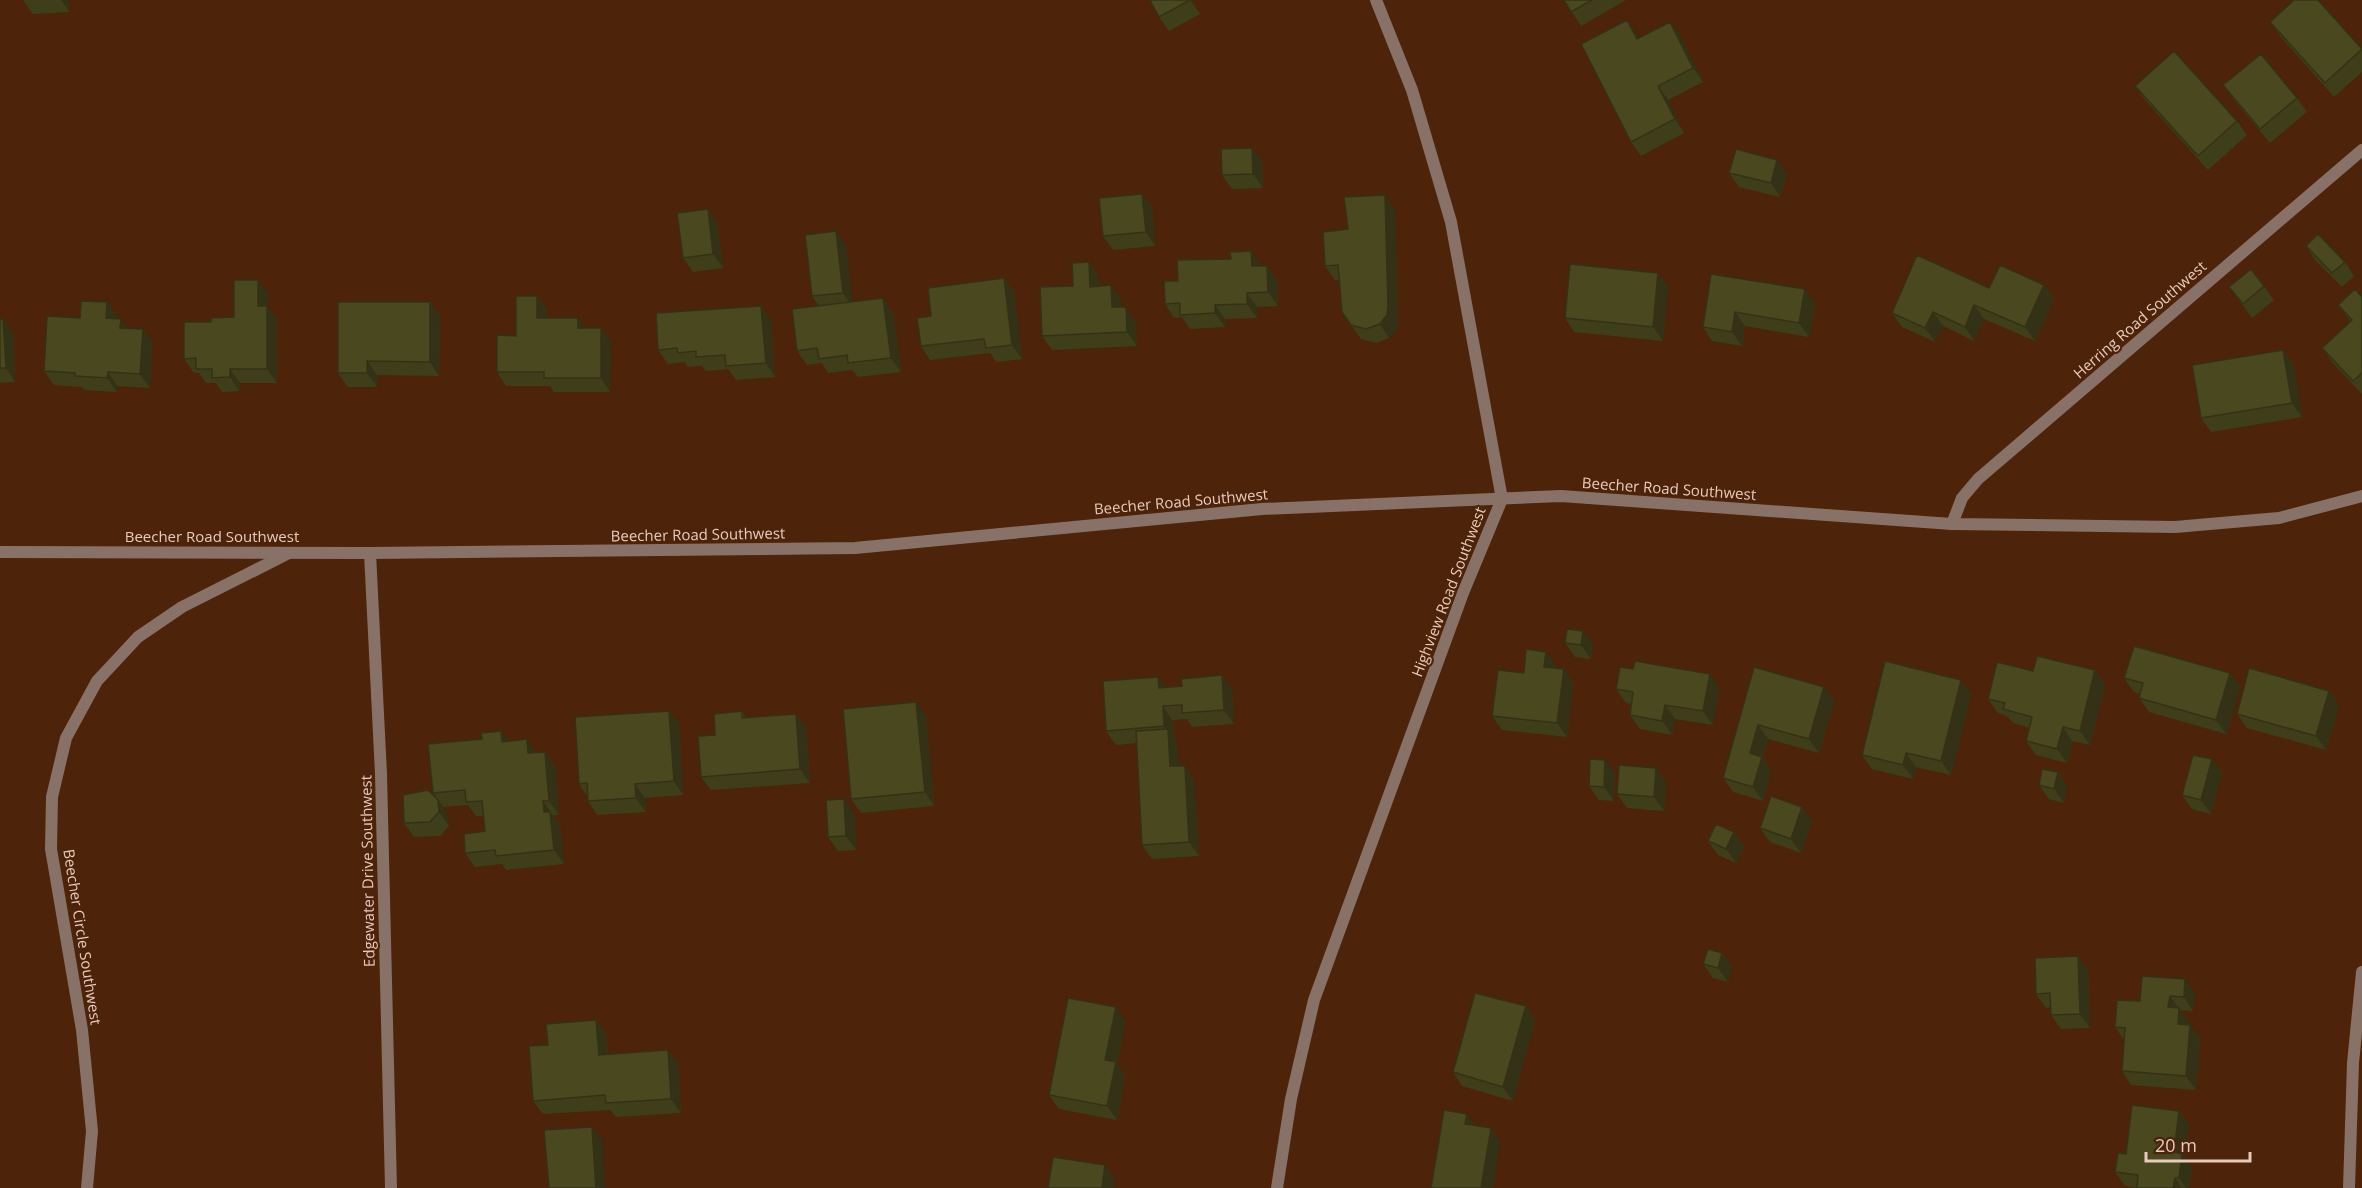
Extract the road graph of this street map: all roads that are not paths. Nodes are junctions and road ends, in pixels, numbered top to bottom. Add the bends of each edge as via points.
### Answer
1 (1376, 0) edge
2 (2362, 150) edge
3 (2362, 496) edge
4 (1502, 499) junction
5 (1952, 524) junction
6 (0, 552) edge
7 (289, 553) junction
8 (370, 553) junction
9 (2362, 972) edge
10 (87, 1188) edge
11 (391, 1188) edge
12 (1277, 1188) edge
13 (2349, 1188) edge

1 - 4 street, Highview Road Southwest via 1412,90 1451,222
2 - 5 street, Herring Road Southwest via 1978,479 1962,498
3 - 5 street, Beecher Road Southwest via 2279,518 2175,527
4 - 5 street, Beecher Road Southwest via 1561,496
4 - 8 street, Beecher Road Southwest via 1262,509 855,548
4 - 12 street, Highview Road Southwest via 1463,593 1314,1000 1291,1099
6 - 7 street, Beecher Road Southwest
7 - 8 street, Beecher Road Southwest
7 - 10 street, Beecher Circle Southwest via 182,607 138,637 97,681 66,738 52,797 51,849 81,1022 92,1131
8 - 11 street, Edgewater Drive Southwest via 381,774
9 - 13 street via 2353,1063

